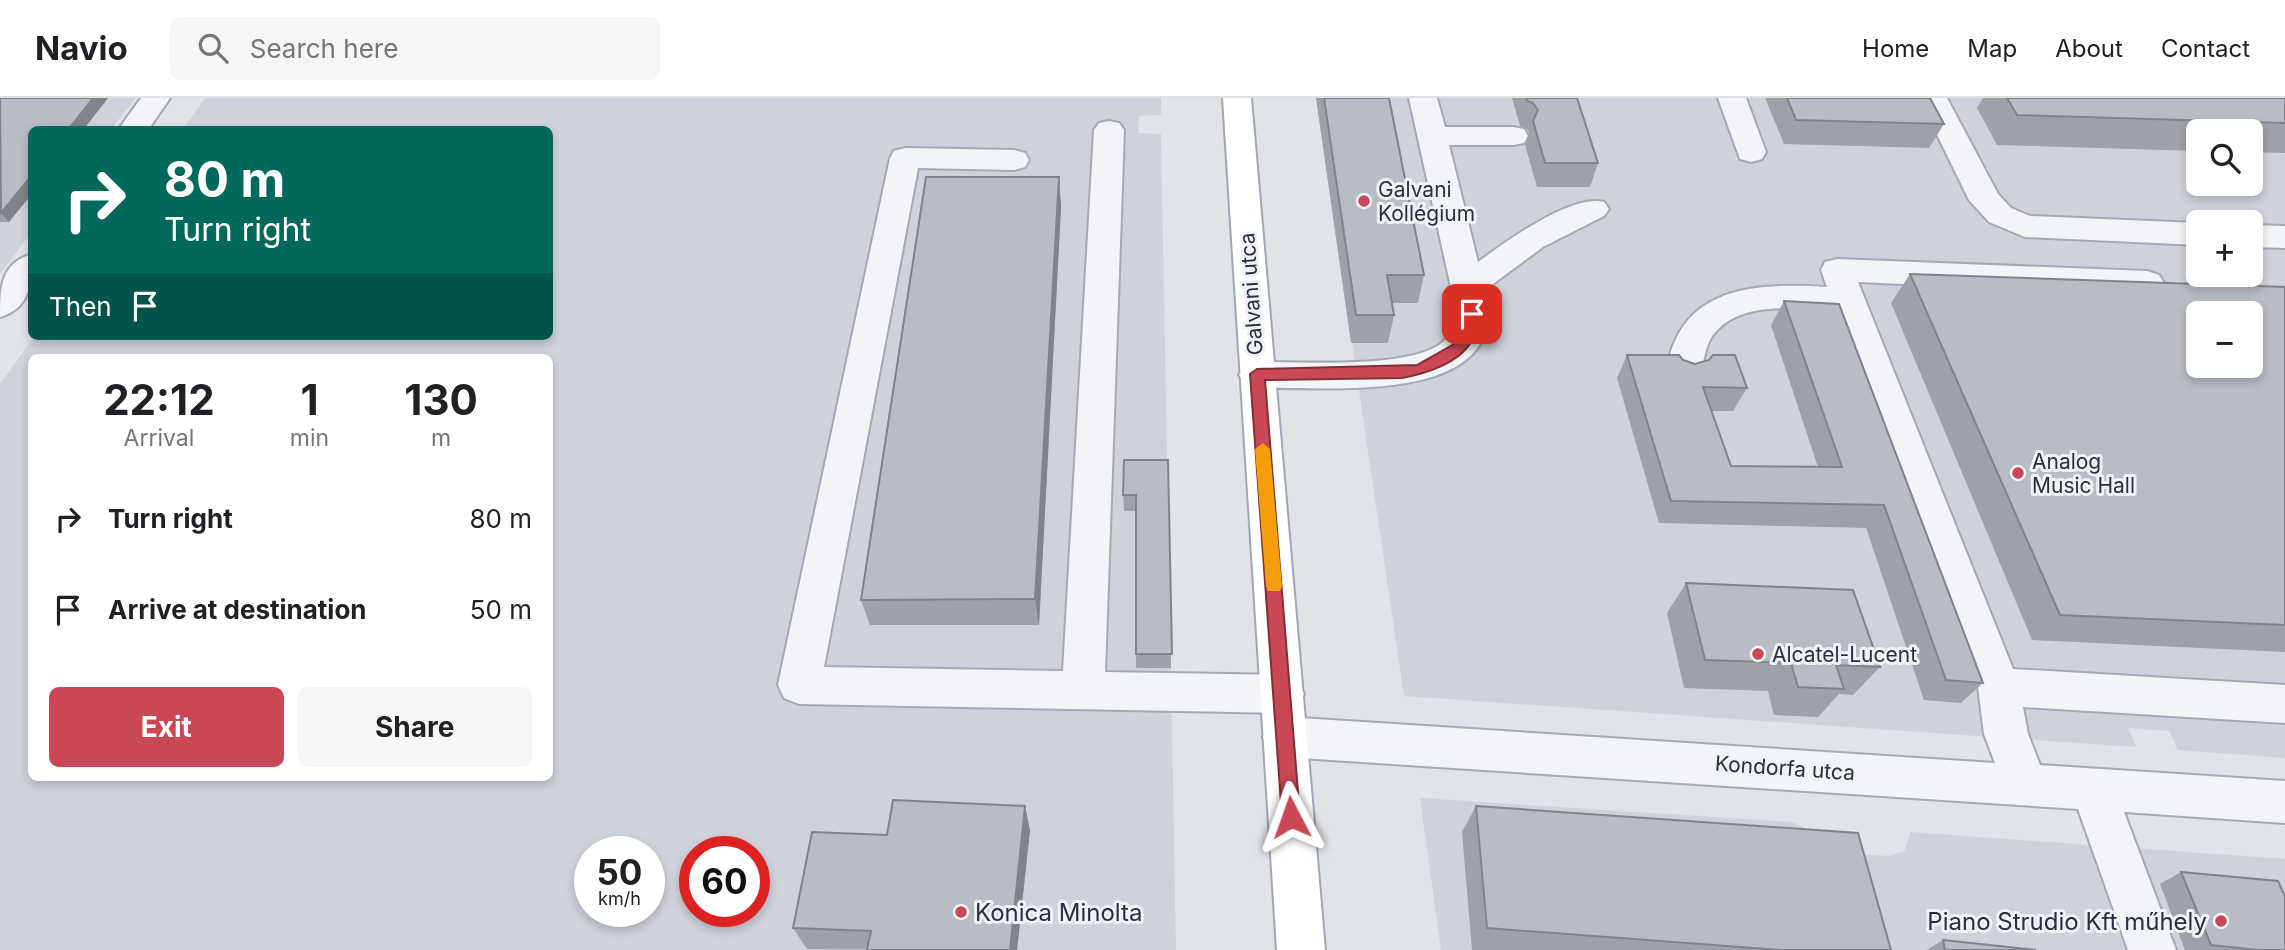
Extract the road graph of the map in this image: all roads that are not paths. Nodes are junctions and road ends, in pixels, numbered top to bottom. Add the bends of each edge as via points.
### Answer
1 (156, 98) edge
2 (1423, 98) edge
3 (1732, 98) edge
4 (1933, 98) edge
5 (1237, 99) edge
6 (136, 126) edge
7 (1109, 130) dead end
8 (1432, 136) junction
9 (1513, 136) dead end
10 (1751, 152) dead end
11 (1014, 160) dead end
12 (1593, 209) dead end
13 (2186, 233) edge
14 (2263, 236) edge
15 (2285, 237) edge
16 (28, 270) edge
17 (2174, 284) edge
18 (1468, 287) junction
19 (1848, 299) junction
20 (0, 306) edge
21 (1684, 372) edge
22 (1257, 374) junction
23 (2000, 687) junction
24 (1083, 691) junction
25 (2285, 704) edge
26 (1284, 716) junction
27 (2025, 784) junction
28 (2093, 789) junction
29 (2285, 802) edge
30 (1301, 950) edge
31 (2152, 950) edge

1 - 6 street
2 - 8 street
3 - 10 street
4 - 13 street via 1986,200 2007,220 2025,226
5 - 22 main road, Galvani utca
7 - 24 street
8 - 9 street
8 - 18 street
11 - 24 street, Kondorfa utca via 905,158 799,685
12 - 18 street via 1532,239
14 - 15 street
16 - 20 street
17 - 19 street via 1837,270
18 - 22 street via 1472,314 1466,338 1448,356 1420,369
19 - 21 street via 1757,299 1734,304 1712,316 1693,338
19 - 23 street
22 - 26 main road, Galvani utca
23 - 25 street
23 - 27 street via 2006,734
24 - 26 street, Kondorfa utca
26 - 27 street, Kondorfa utca
26 - 30 main road, Galvani utca
27 - 28 street, Kondorfa utca
28 - 29 street, Kondorfa utca
28 - 31 street

